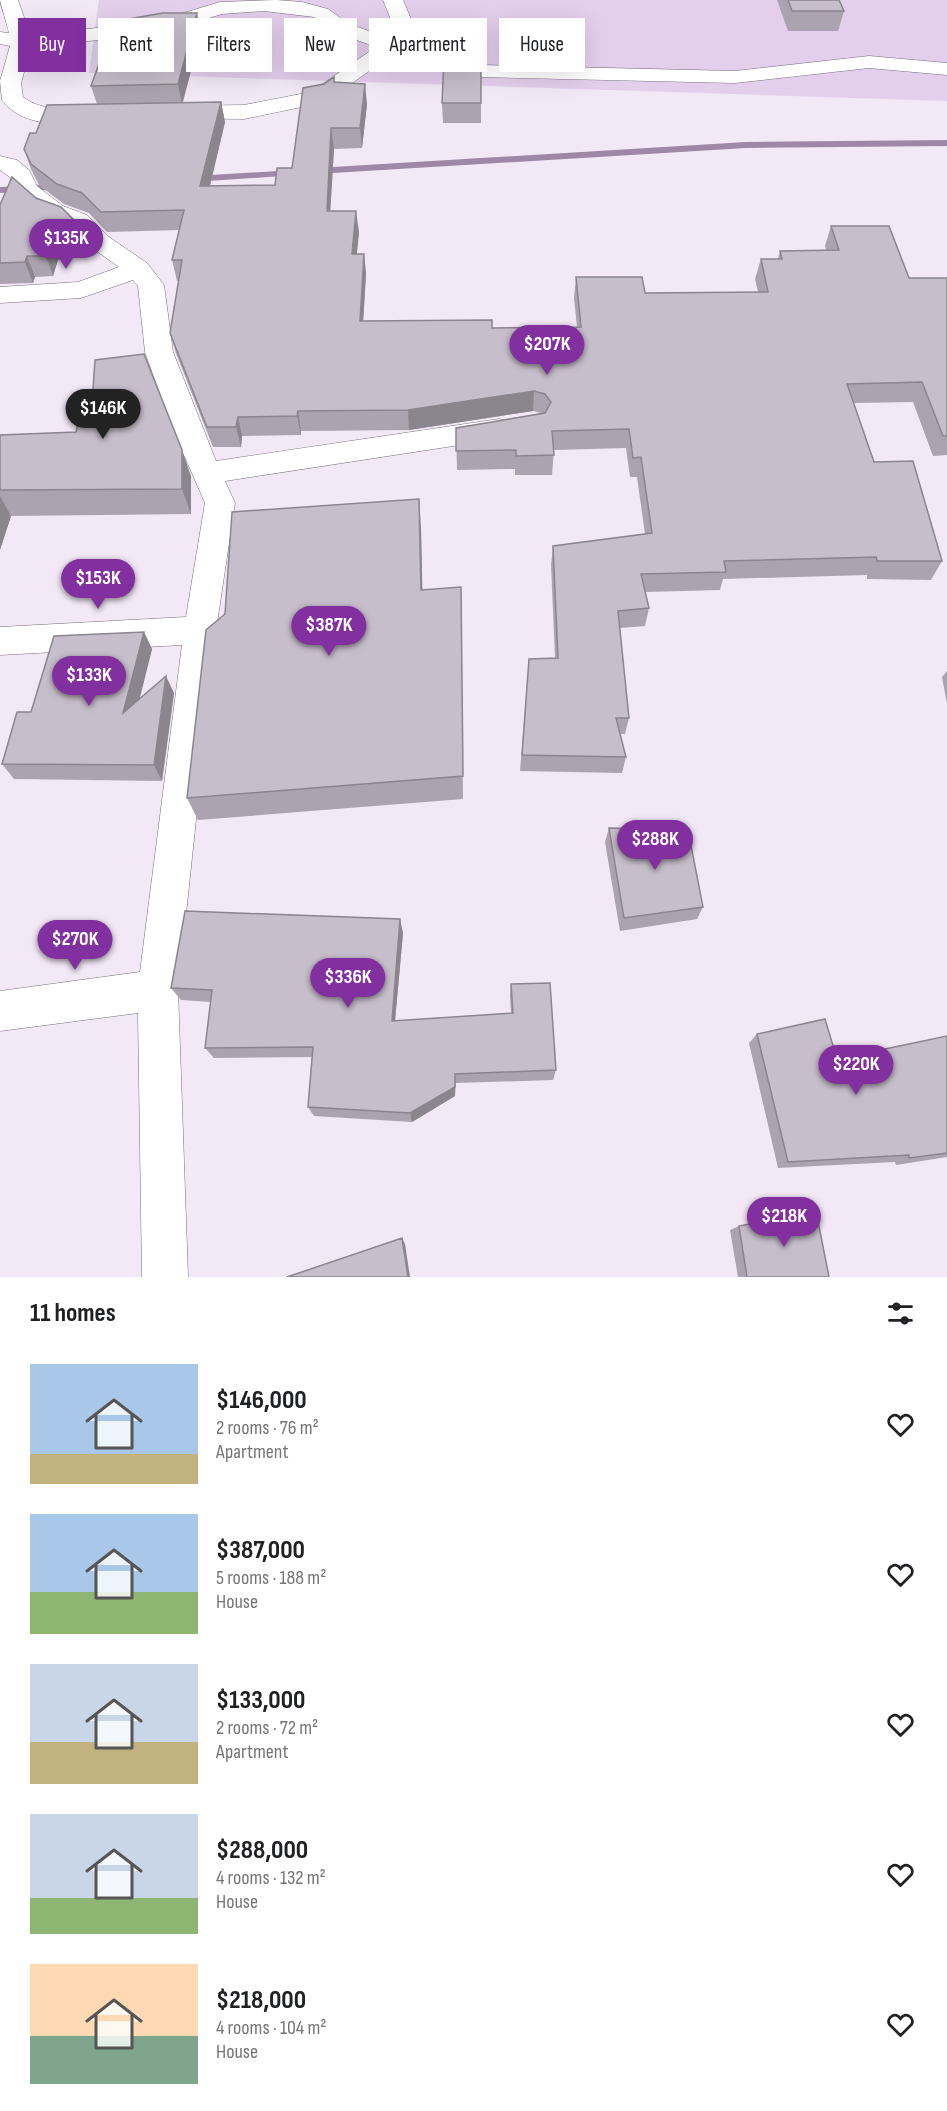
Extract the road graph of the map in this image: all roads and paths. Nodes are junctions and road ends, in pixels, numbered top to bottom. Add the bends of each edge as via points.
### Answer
1 (8, 0) edge
2 (393, 0) edge
3 (400, 18) edge
4 (18, 30) edge
5 (86, 35) edge
6 (0, 38) edge
7 (369, 38) edge
8 (18, 41) edge
9 (18, 56) edge
10 (369, 61) edge
11 (947, 69) edge
12 (487, 71) edge
13 (158, 112) edge
14 (107, 114) edge
15 (0, 164) edge
16 (138, 269) junction
17 (0, 295) edge
18 (522, 425) edge
19 (208, 473) junction
20 (200, 630) junction
21 (0, 641) edge
22 (158, 990) junction
23 (0, 1011) edge
24 (165, 1277) edge

1 - 4 street
2 - 3 street
5 - 7 street via 156,28 220,8 264,5 321,13 342,28
6 - 8 street
9 - 14 street via 10,83 13,100 27,112 53,116
10 - 13 street via 318,97 244,112
11 - 12 street via 869,62 735,77
15 - 16 street via 9,165 21,175 27,189 54,211 78,220 100,242
16 - 17 street via 81,290
16 - 19 street via 151,285 159,352 187,430
18 - 19 street
19 - 20 street via 220,503
20 - 21 street
20 - 22 street
22 - 23 street
22 - 24 street

